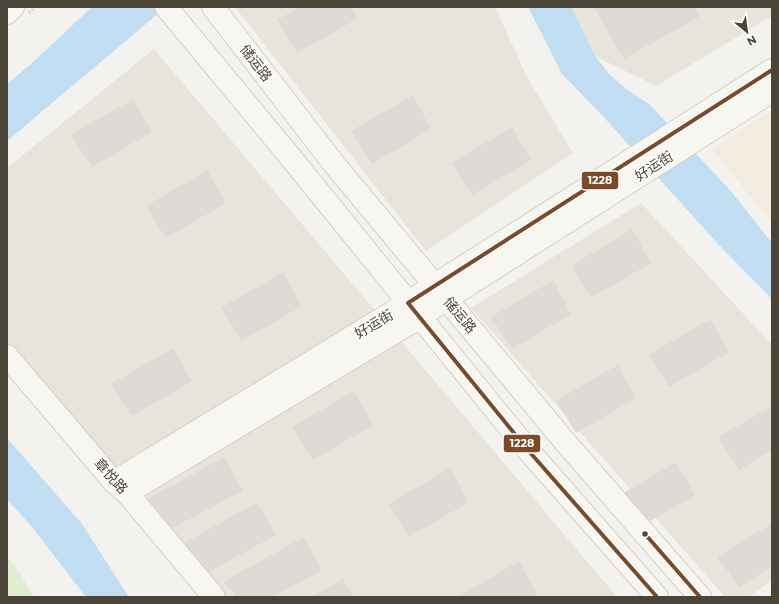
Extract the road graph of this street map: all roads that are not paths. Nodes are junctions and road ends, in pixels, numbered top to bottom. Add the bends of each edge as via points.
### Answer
1 (13, 7) edge
2 (213, 7) edge
3 (168, 10) edge
4 (7, 13) edge
5 (772, 70) edge
6 (772, 91) edge
7 (440, 292) junction
8 (414, 310) junction
9 (7, 356) edge
10 (120, 488) junction
11 (214, 597) edge
12 (657, 597) edge
13 (700, 597) edge

1 - 4 street
2 - 7 street, 储运路 via 334,164
3 - 8 street
5 - 7 street, 好运街 via 630,161
6 - 7 street, 好运街
7 - 8 street, 好运街
7 - 13 street, 储运路 via 566,443
8 - 10 street, 好运街
8 - 12 street via 527,449
9 - 10 street, 章悦路
10 - 11 street, 章悦路

